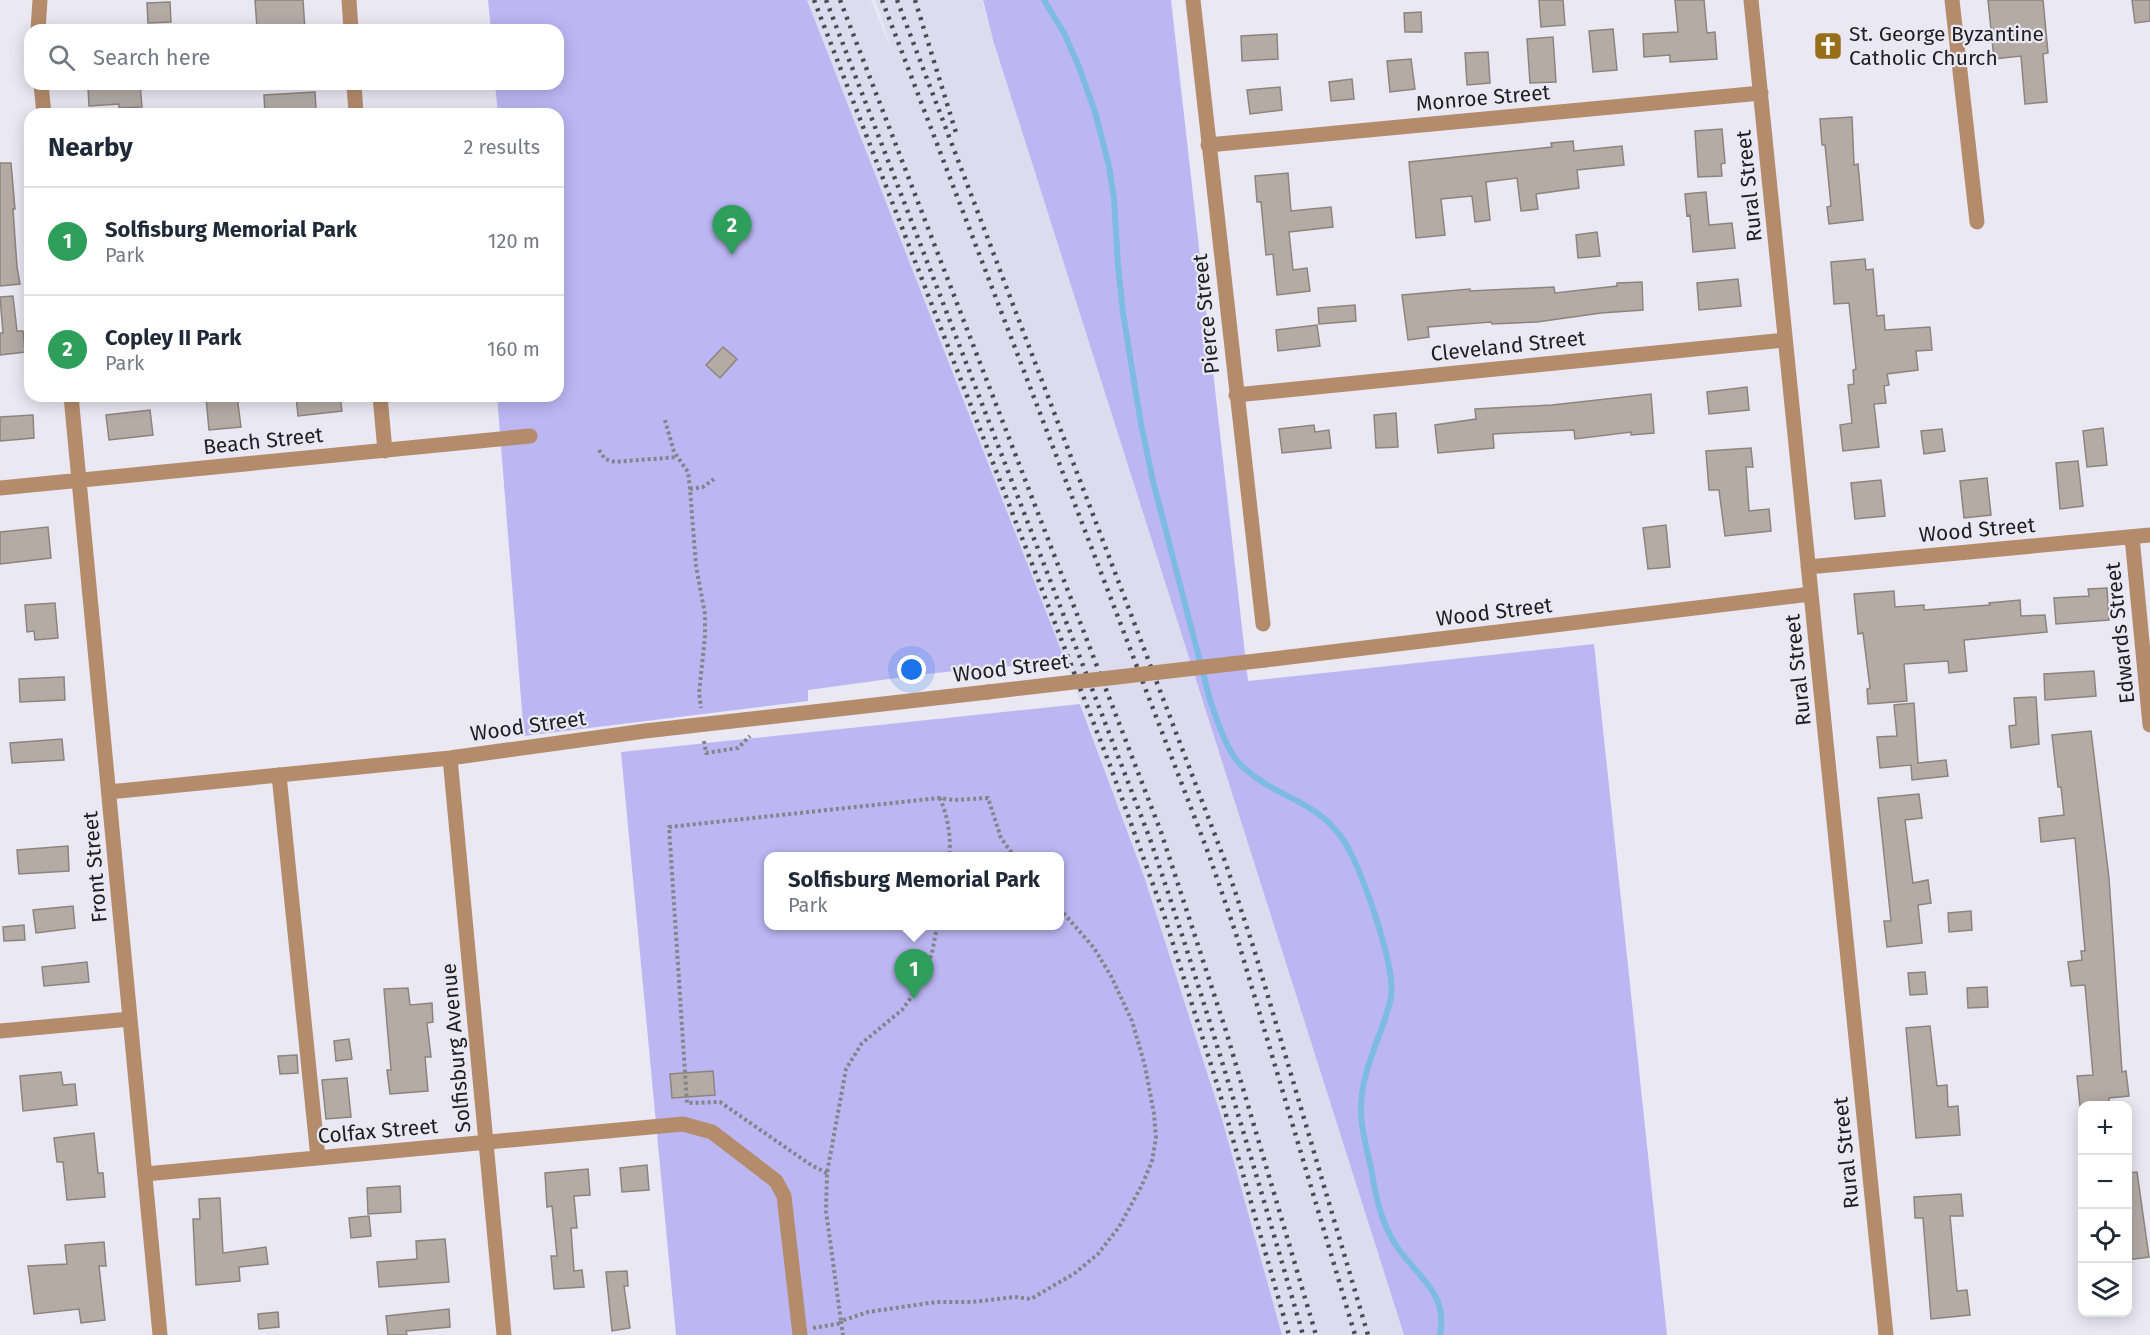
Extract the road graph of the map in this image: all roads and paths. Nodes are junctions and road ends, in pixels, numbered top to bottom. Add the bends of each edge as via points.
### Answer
1 (40, 0) edge
2 (349, 0) edge
3 (1193, 0) edge
4 (1751, 0) edge
5 (1952, 0) edge
6 (38, 24) edge
7 (351, 24) edge
8 (42, 90) edge
9 (354, 90) edge
10 (1761, 93) junction
11 (43, 108) edge
12 (356, 108) edge
13 (1208, 145) junction
14 (1977, 222) dead end
15 (1785, 340) junction
16 (1236, 395) junction
17 (72, 402) edge
18 (381, 402) edge
19 (665, 420) dead end
20 (530, 436) dead end
21 (599, 450) dead end
22 (385, 451) junction
23 (677, 457) junction
24 (714, 479) dead end
25 (79, 481) junction
26 (0, 488) edge
27 (690, 489) junction
28 (2150, 535) edge
29 (2132, 537) junction
30 (1808, 567) junction
31 (1811, 594) junction
32 (1263, 624) dead end
33 (701, 712) dead end
34 (2150, 725) edge
35 (758, 733) dead end
36 (704, 736) dead end
37 (450, 758) junction
38 (279, 775) junction
39 (109, 792) junction
40 (939, 798) junction
41 (951, 852) edge
42 (1011, 852) edge
43 (1064, 915) edge
44 (937, 930) edge
45 (130, 1019) junction
46 (0, 1031) edge
47 (486, 1142) junction
48 (318, 1158) junction
49 (827, 1173) junction
50 (145, 1174) junction
51 (841, 1322) junction
52 (799, 1333) edge
53 (160, 1335) edge
54 (504, 1335) edge
55 (843, 1335) edge
56 (1886, 1335) edge

1 - 6 street
2 - 7 street
3 - 13 street, Pierce Street
4 - 10 street, Rural Street
5 - 14 street
8 - 11 street
9 - 12 street
10 - 13 street, Monroe Street
10 - 15 street, Rural Street
13 - 16 street, Pierce Street
15 - 16 street, Cleveland Street
15 - 30 street, Rural Street
16 - 32 street, Pierce Street
17 - 25 street, Front Street
18 - 22 street
19 - 23 path
20 - 22 street, Beach Street
21 - 23 path via 605,459 615,462
22 - 25 street, Beach Street
23 - 27 path via 688,472
24 - 27 path via 703,487
25 - 26 street, Beach Street
25 - 39 street, Front Street
27 - 33 path via 696,566 705,614
28 - 29 street, Wood Street
29 - 30 street, Wood Street
29 - 34 street, Edwards Street
30 - 31 street, Rural Street
31 - 37 street, Wood Street, bridge via 613,735
31 - 56 street, Rural Street
35 - 36 path via 738,748 706,753
37 - 38 street, Wood Street
37 - 47 street, Solfisburg Avenue
38 - 39 street, Wood Street
38 - 48 street
39 - 45 street, Front Street
40 - 41 path via 944,807
40 - 42 path via 988,798 1001,838
40 - 49 path via 669,827 687,1103 720,1102
43 - 51 path via 1094,948 1112,976 1132,1021 1145,1066 1156,1138 1142,1185 1119,1227 1098,1254 1075,1273 1030,1299 936,1302 868,1312
44 - 49 path via 918,988 902,1010 862,1043 846,1070
45 - 46 street
45 - 50 street, Front Street
47 - 48 street, Colfax Street
47 - 52 street, Colfax Street via 683,1124 712,1132 776,1181 784,1196
47 - 54 street, Solfisburg Avenue
48 - 50 street, Colfax Street
49 - 51 path via 826,1212
50 - 53 street, Front Street
51 - 52 path
51 - 55 path

